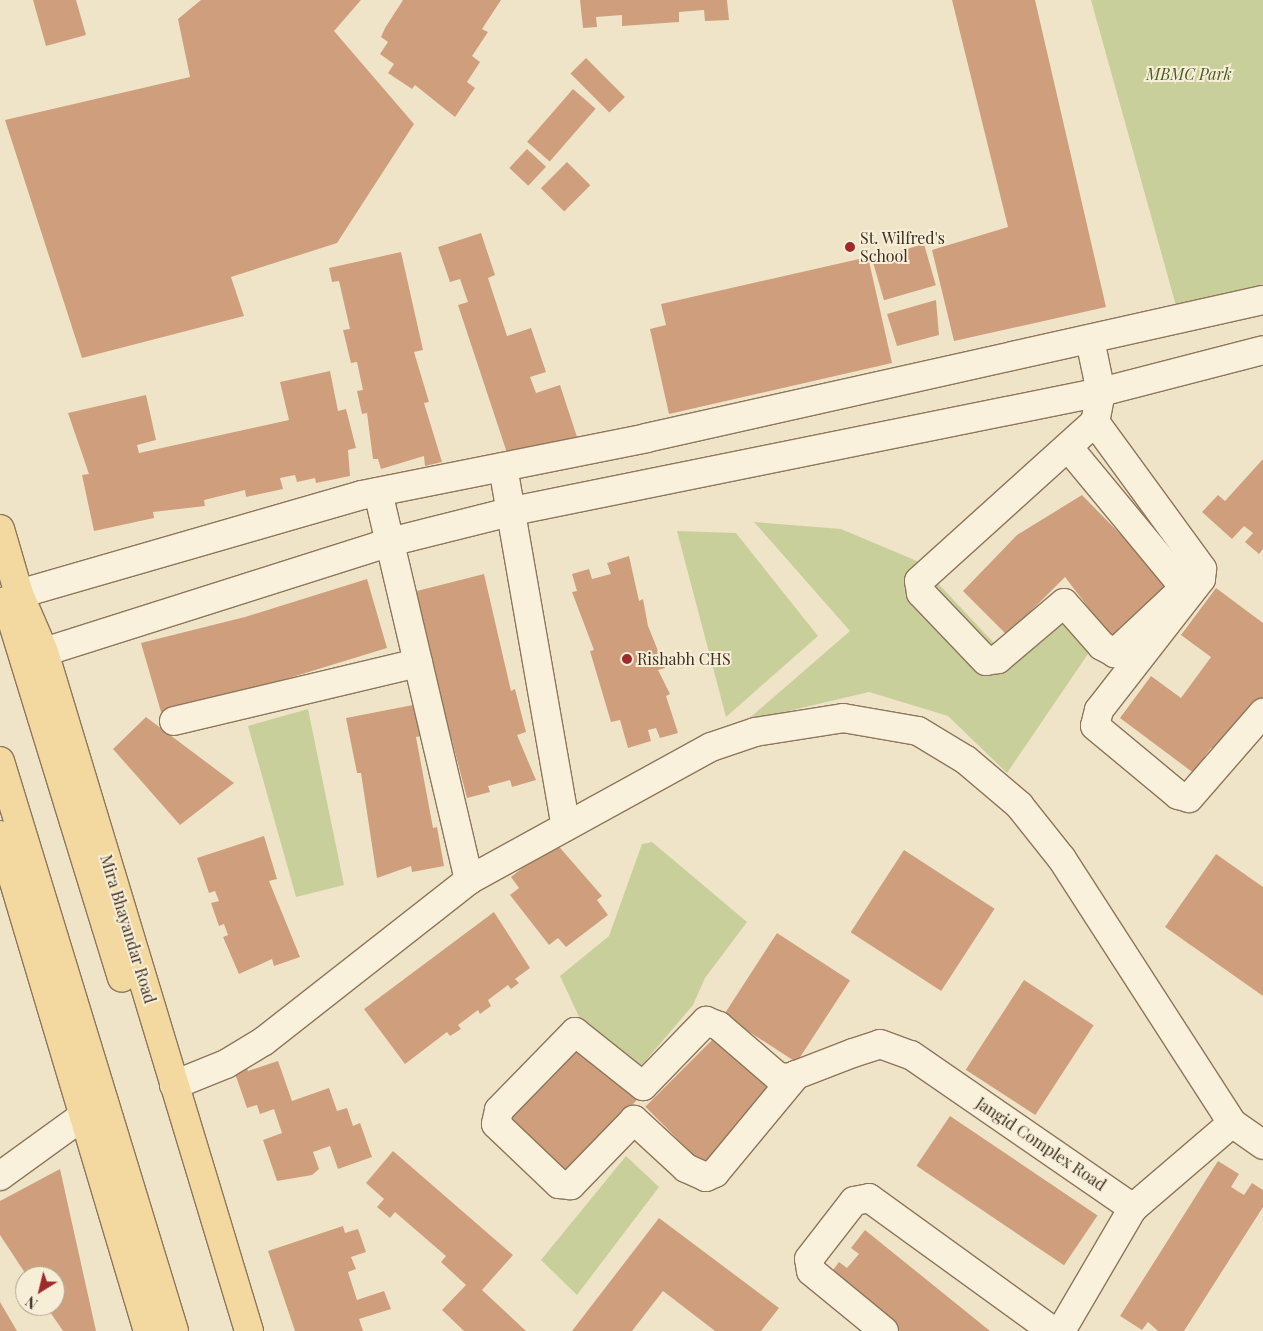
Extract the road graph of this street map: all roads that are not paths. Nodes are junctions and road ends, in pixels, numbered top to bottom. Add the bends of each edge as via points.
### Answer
1 (1263, 300) edge
2 (1090, 340) junction
3 (1263, 350) edge
4 (1100, 392) junction
5 (1095, 422) junction
6 (1068, 447) junction
7 (503, 466) junction
8 (378, 492) junction
9 (513, 511) junction
10 (0, 529) edge
11 (390, 542) junction
12 (10, 588) edge
13 (44, 652) junction
14 (418, 663) junction
15 (1263, 712) edge
16 (174, 721) dead end
17 (0, 761) edge
18 (566, 827) junction
19 (1, 842) edge
20 (468, 880) junction
21 (796, 1075) junction
22 (174, 1085) junction
23 (83, 1116) junction
24 (1232, 1123) junction
25 (1263, 1145) edge
26 (0, 1176) edge
27 (1133, 1208) junction
28 (1023, 1322) edge
29 (148, 1331) edge
30 (174, 1331) edge
31 (230, 1331) edge
32 (249, 1331) edge
33 (884, 1331) edge
34 (1053, 1331) edge
35 (1061, 1331) edge

1 - 2 street
2 - 4 street
2 - 7 street
3 - 4 street
4 - 5 street
4 - 9 street
5 - 6 street
5 - 15 street via 1202,568 1201,579 1098,710 1095,726 1178,795 1189,798
6 - 6 street via 919,581 921,593 986,660 998,659 1064,602 1102,646 1115,652 1181,591 1178,581
7 - 8 street
7 - 9 street
8 - 11 street
8 - 12 street
9 - 11 street
9 - 18 street
10 - 12 main road, Mira Bhayandar Road
11 - 13 street
11 - 14 street
12 - 13 main road, Mira Bhayandar Road
12 - 31 main road
13 - 22 main road, Mira Bhayandar Road
14 - 16 street
14 - 20 street
17 - 30 main road
18 - 20 street
18 - 24 street via 711,747 755,732 843,718 918,731 966,760 1019,805 1062,859
19 - 23 main road
20 - 22 street via 264,1041 226,1064
21 - 21 street, Jangid Complex Road via 778,1077 719,1026 706,1021 642,1086 575,1032 499,1110 496,1124 559,1184 571,1185 634,1120 686,1168 706,1178 716,1173
21 - 27 street, Jangid Complex Road via 880,1044 911,1055
22 - 32 main road, Mira Bhayandar Road
23 - 26 street
23 - 29 main road
24 - 25 street
24 - 27 street
27 - 35 street
28 - 33 street via 869,1198 854,1201 809,1259 810,1270
28 - 34 street

